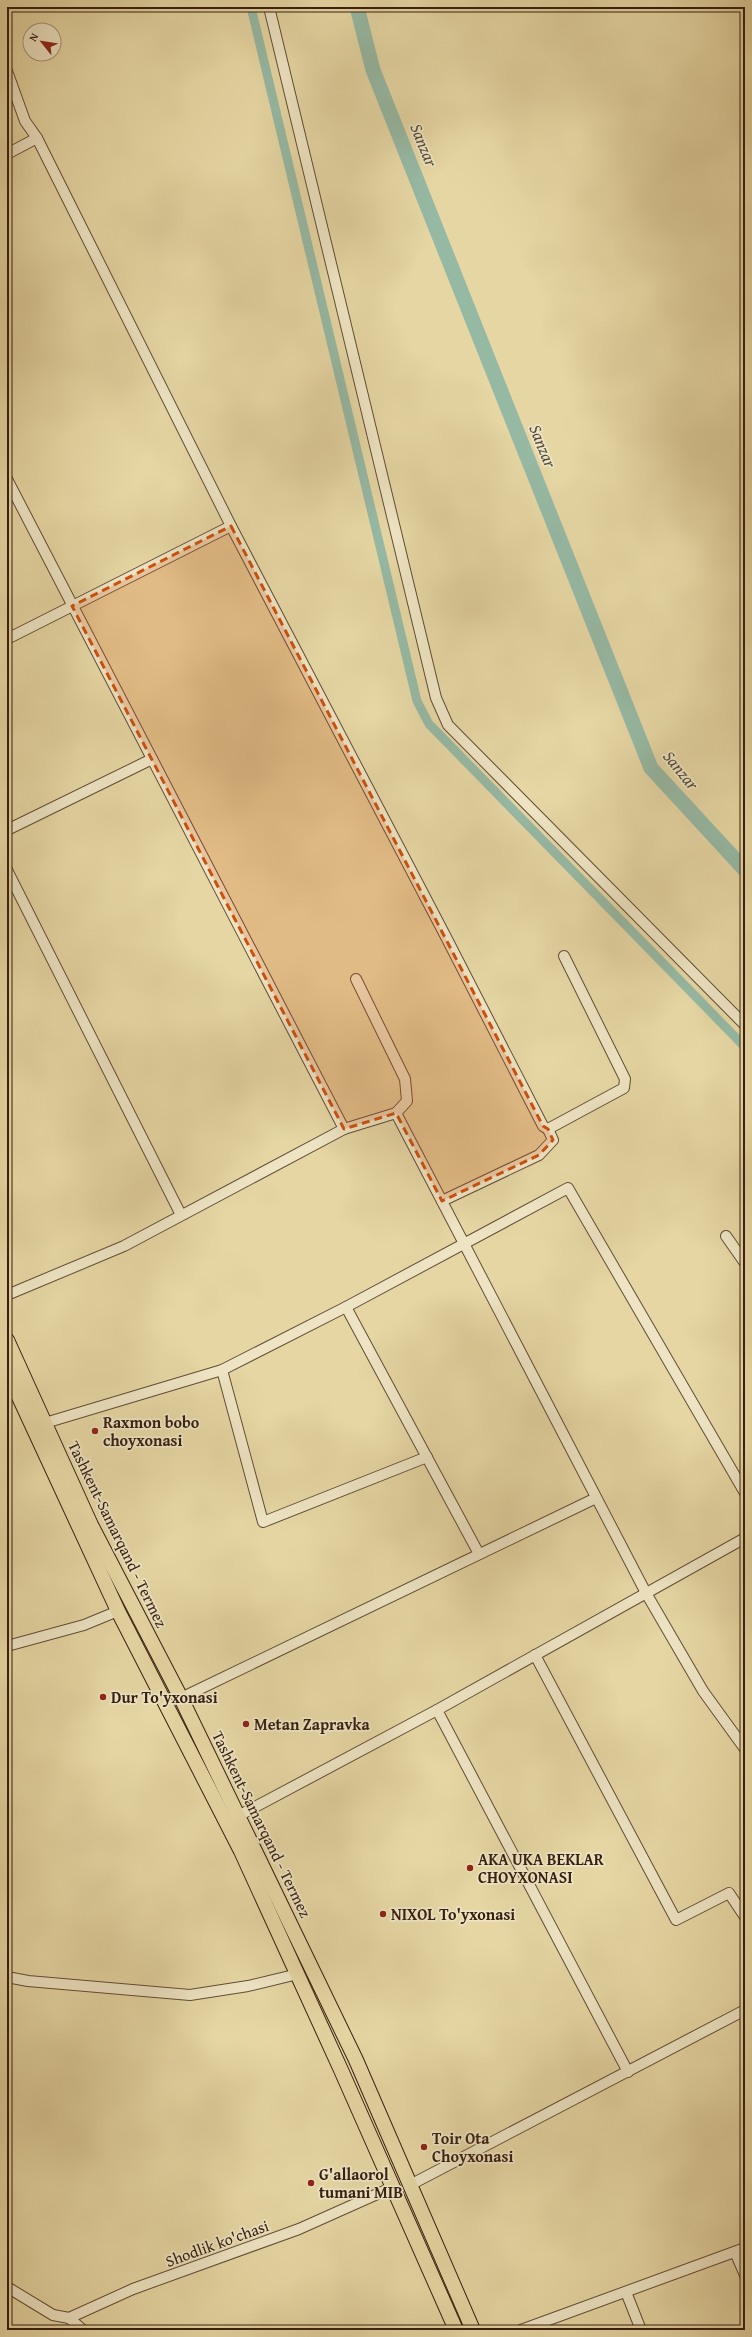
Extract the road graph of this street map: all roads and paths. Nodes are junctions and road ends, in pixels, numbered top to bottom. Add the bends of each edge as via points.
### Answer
1 (269, 7) edge
2 (7, 71) edge
3 (37, 138) junction
4 (7, 154) edge
5 (7, 479) edge
6 (231, 526) junction
7 (72, 606) junction
8 (7, 639) edge
9 (152, 759) junction
10 (7, 830) edge
11 (7, 870) edge
12 (564, 956) dead end
13 (356, 979) dead end
14 (745, 1025) edge
15 (396, 1113) junction
16 (344, 1129) junction
17 (548, 1129) junction
18 (442, 1201) junction
19 (181, 1215) junction
20 (726, 1236) dead end
21 (463, 1243) junction
22 (745, 1264) edge
23 (7, 1295) edge
24 (346, 1307) junction
25 (7, 1340) edge
26 (222, 1370) junction
27 (7, 1371) edge
28 (45, 1423) junction
29 (427, 1457) junction
30 (745, 1493) edge
31 (596, 1498) junction
32 (745, 1538) edge
33 (479, 1554) junction
34 (646, 1593) junction
35 (118, 1611) junction
36 (7, 1646) edge
37 (535, 1655) junction
38 (182, 1698) junction
39 (437, 1710) junction
40 (745, 1749) edge
41 (240, 1815) junction
42 (745, 1917) edge
43 (298, 1974) junction
44 (7, 1977) edge
45 (745, 2010) edge
46 (628, 2072) junction
47 (410, 2185) junction
48 (393, 2187) junction
49 (740, 2250) edge
50 (745, 2275) edge
51 (7, 2287) edge
52 (437, 2289) junction
53 (456, 2290) junction
54 (626, 2292) junction
55 (69, 2318) junction
56 (454, 2329) edge
57 (83, 2330) edge
58 (473, 2330) edge
59 (521, 2330) edge
60 (641, 2330) edge

1 - 14 street via 436,698 448,725
2 - 3 street via 24,121
3 - 4 street
3 - 6 street
5 - 7 street
6 - 7 street
6 - 17 street via 542,1126
7 - 8 street
7 - 9 street
9 - 10 street
9 - 16 street
11 - 19 street
12 - 17 street via 626,1080 624,1088
13 - 15 street via 405,1079 407,1101
15 - 16 street
15 - 18 street
16 - 19 street
17 - 18 street via 553,1140 539,1155
18 - 21 street
19 - 23 street via 124,1246
20 - 22 street
21 - 24 street
21 - 30 street via 568,1188
21 - 31 street
24 - 26 street
24 - 29 street
25 - 28 highway, Tashkent-Samarqand - Termez
26 - 28 street
26 - 29 street via 263,1522
27 - 35 highway, Tashkent-Samarqand - Termez
28 - 38 highway, Tashkent-Samarqand - Termez via 91,1525
29 - 33 street
31 - 33 street
31 - 34 street
32 - 34 street
33 - 38 street
34 - 37 street
34 - 40 street via 703,1691
35 - 36 street via 84,1625
35 - 43 highway, Tashkent-Samarqand - Termez via 241,1851
37 - 39 street
37 - 42 street via 676,1920 729,1893
38 - 41 highway, Tashkent-Samarqand - Termez
39 - 41 street
39 - 46 street
41 - 47 highway, Tashkent-Samarqand - Termez via 356,2060
43 - 44 street via 248,1986 190,1995
43 - 48 highway, Tashkent-Samarqand - Termez
45 - 46 street
46 - 47 street
47 - 53 highway, Tashkent-Samarqand - Termez
48 - 52 highway, Tashkent-Samarqand - Termez
48 - 55 street, Shodlik ko'chasi via 299,2229 133,2289
49 - 50 street
49 - 54 street
51 - 55 street via 53,2314
52 - 53 highway via 449,2297
52 - 56 highway, Tashkent-Samarqand - Termez
53 - 58 highway, Tashkent-Samarqand - Termez
54 - 59 street
54 - 60 street
55 - 57 street

